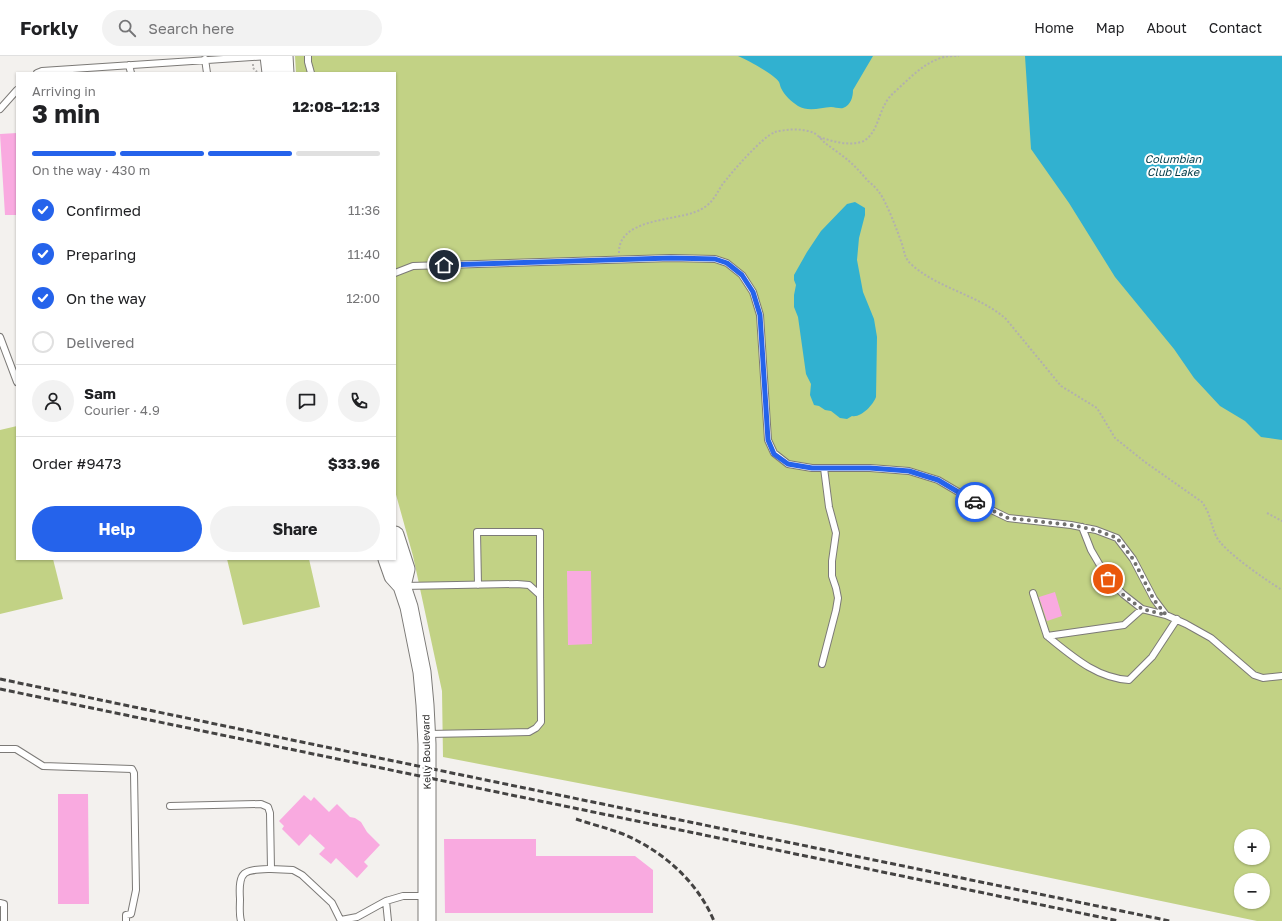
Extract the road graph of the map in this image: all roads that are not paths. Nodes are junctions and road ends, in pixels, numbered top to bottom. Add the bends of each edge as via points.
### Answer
1 (269, 56) edge
2 (284, 56) edge
3 (308, 56) edge
4 (205, 59) junction
5 (129, 65) junction
6 (40, 72) edge
7 (131, 72) edge
8 (207, 72) edge
9 (271, 72) edge
10 (285, 72) edge
11 (311, 72) edge
12 (16, 91) edge
13 (0, 109) edge
14 (396, 273) edge
15 (0, 337) edge
16 (16, 379) edge
17 (824, 468) junction
18 (1082, 528) junction
19 (396, 538) edge
20 (387, 560) edge
21 (478, 585) junction
22 (402, 586) junction
23 (1033, 593) dead end
24 (540, 595) junction
25 (1142, 609) junction
26 (1166, 615) junction
27 (1177, 619) junction
28 (1047, 636) junction
29 (822, 664) dead end
30 (1282, 676) edge
31 (426, 734) junction
32 (0, 749) edge
33 (170, 806) dead end
34 (271, 869) junction
35 (426, 896) junction
36 (386, 900) junction
37 (0, 903) edge
38 (4, 921) edge
39 (126, 921) edge
40 (241, 921) edge
41 (341, 921) edge
42 (388, 921) edge
43 (427, 921) edge

1 - 4 lane
1 - 9 street
2 - 10 street
3 - 11 lane
4 - 5 lane
4 - 8 lane
5 - 6 lane
5 - 7 lane
12 - 13 lane
14 - 17 lane via 413,266 671,258 715,259 727,263 742,275 753,292 760,315 768,440 774,454 788,464
15 - 16 lane
17 - 18 lane via 909,471 938,480 1008,518
17 - 29 lane via 829,507 836,533 832,576 838,598
18 - 25 lane via 1108,579
18 - 26 lane via 1117,538 1133,559 1154,600
19 - 22 street, Kelly Boulevard via 406,569
20 - 22 street, Kelly Boulevard via 393,576
21 - 22 lane
21 - 24 lane via 529,585
21 - 24 lane via 477,532 540,532
22 - 31 street, Kelly Boulevard via 422,672
23 - 28 lane
24 - 31 lane via 541,722 528,732
25 - 26 lane
25 - 28 lane via 1124,625
26 - 27 lane
27 - 28 lane via 1152,657 1129,680 1116,679 1094,670
27 - 30 lane via 1211,638 1254,675 1263,678
31 - 35 street, Kelly Boulevard
32 - 39 lane via 16,749 43,766 132,769 136,890 131,914 126,915
33 - 34 lane via 268,806
34 - 40 lane via 251,870 242,875 239,883
34 - 41 lane via 293,870 302,875 332,903
35 - 36 lane via 403,896
35 - 43 street, Kelly Boulevard
36 - 41 lane via 357,917
36 - 42 lane
37 - 38 lane via 4,904

